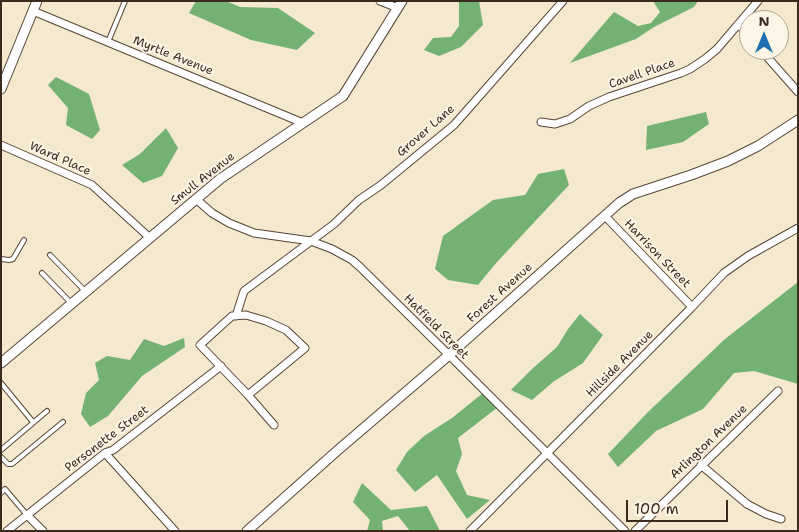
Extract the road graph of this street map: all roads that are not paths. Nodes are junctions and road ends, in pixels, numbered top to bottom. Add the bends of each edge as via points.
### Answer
1 (37, 1) edge
2 (126, 1) edge
3 (380, 1) edge
4 (562, 1) edge
5 (758, 1) edge
6 (400, 5) edge
7 (33, 11) junction
8 (738, 24) joint
9 (108, 42) junction
10 (770, 60) edge
11 (1, 88) edge
12 (798, 92) edge
13 (798, 120) edge
14 (541, 122) dead end
15 (303, 123) junction
16 (1, 146) edge
17 (196, 199) junction
18 (605, 216) junction
19 (798, 228) edge
20 (150, 238) junction
21 (24, 240) dead end
22 (311, 241) junction
23 (50, 255) dead end
24 (1, 259) edge
25 (42, 273) dead end
26 (85, 291) junction
27 (71, 303) junction
28 (692, 308) junction
29 (236, 316) junction
30 (449, 355) junction
31 (1, 363) edge
32 (221, 366) junction
33 (1, 384) edge
34 (778, 390) dead end
35 (248, 395) junction
36 (46, 411) dead end
37 (33, 422) junction
38 (63, 422) dead end
39 (274, 425) dead end
40 (1, 450) edge
41 (105, 453) junction
42 (547, 453) junction
43 (1, 457) edge
44 (702, 465) junction
45 (1, 493) edge
46 (27, 514) junction
47 (781, 519) dead end
48 (7, 531) edge
49 (43, 531) edge
50 (176, 531) edge
51 (247, 531) edge
52 (470, 531) edge
53 (624, 531) edge
54 (635, 531) edge

1 - 7 street
2 - 9 lane
3 - 6 street
4 - 22 street, Grover Lane via 454,124
5 - 8 street, Cavell Place
6 - 15 street, Smull Avenue via 343,96
7 - 9 street, Myrtle Avenue
7 - 11 street
8 - 14 street, Cavell Place via 711,54 681,73 609,97 570,119 555,124
9 - 15 street, Myrtle Avenue
10 - 12 street
13 - 18 street, Forest Avenue via 728,161 633,194
15 - 17 street, Smull Avenue
16 - 20 street, Ward Place via 92,185
17 - 20 street, Smull Avenue
17 - 22 street, Hatfield Street via 229,223 254,233
18 - 28 street, Harrison Street
18 - 30 street, Forest Avenue
19 - 28 street, Hillside Avenue via 724,273
20 - 26 street, Smull Avenue
21 - 24 lane via 13,259
22 - 29 street, Grover Lane via 244,291
22 - 30 street, Hatfield Street via 332,249 360,267
23 - 26 lane
25 - 27 lane
26 - 27 street, Smull Avenue
27 - 31 street, Smull Avenue
28 - 42 street, Hillside Avenue
29 - 32 street via 232,316 200,345
29 - 35 street via 246,315 286,330 305,348
30 - 42 street, Hatfield Street
30 - 51 street, Forest Avenue
32 - 35 street
32 - 41 street, Personette Street
33 - 37 lane
34 - 44 street, Arlington Avenue
35 - 39 street
36 - 37 lane
37 - 40 lane
38 - 43 lane via 12,464
41 - 46 street, Personette Street
41 - 50 street
42 - 52 street, Hillside Avenue
42 - 53 street, Hatfield Street
44 - 47 street via 746,504
44 - 54 street, Arlington Avenue
45 - 46 lane via 6,489
46 - 48 street, Personette Street
46 - 49 street

